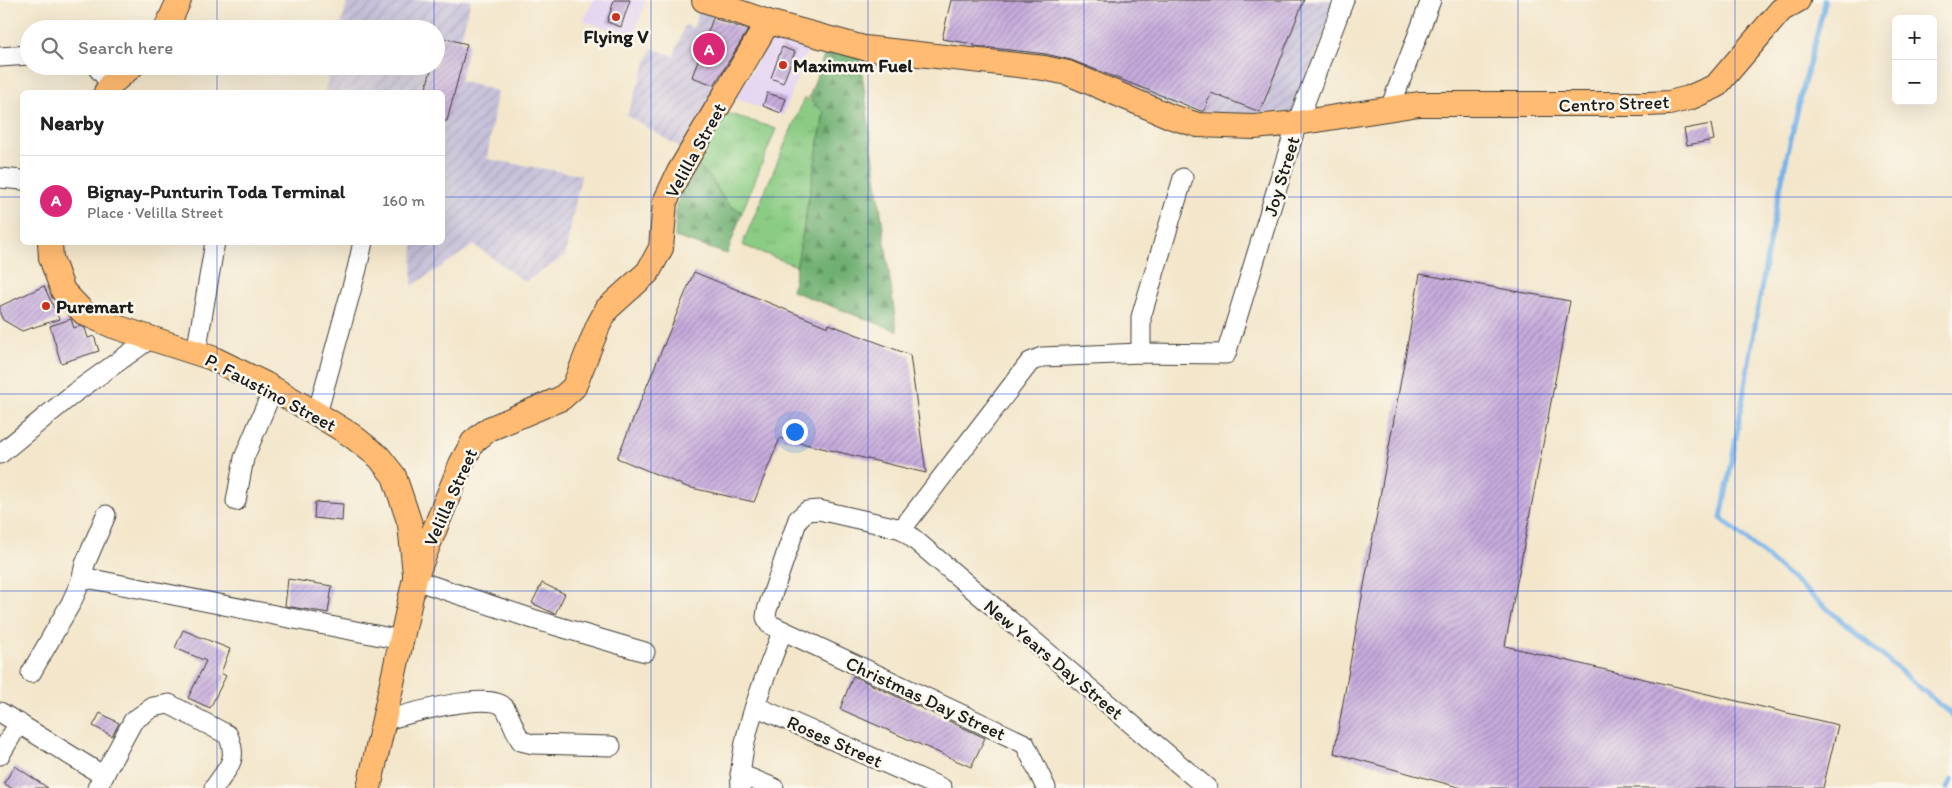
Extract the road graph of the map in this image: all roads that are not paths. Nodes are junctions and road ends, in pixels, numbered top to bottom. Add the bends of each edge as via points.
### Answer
1 (179, 0) edge
2 (704, 0) edge
3 (1344, 0) edge
4 (1431, 0) edge
5 (1796, 1) edge
6 (170, 20) edge
7 (768, 22) junction
8 (20, 56) edge
9 (0, 57) edge
10 (1390, 108) junction
11 (1297, 123) junction
12 (0, 178) edge
13 (1183, 178) dead end
14 (20, 180) edge
15 (50, 245) edge
16 (214, 245) edge
17 (362, 245) edge
18 (151, 338) junction
19 (196, 353) junction
20 (1141, 353) junction
21 (273, 389) junction
22 (317, 414) junction
23 (0, 454) edge
24 (236, 501) dead end
25 (106, 515) dead end
26 (902, 530) junction
27 (415, 579) junction
28 (82, 581) junction
29 (782, 632) junction
30 (401, 640) junction
31 (645, 652) dead end
32 (31, 673) dead end
33 (755, 706) junction
34 (0, 712) edge
35 (383, 721) junction
36 (19, 723) junction
37 (611, 746) dead end
38 (0, 755) edge
39 (741, 781) edge
40 (101, 782) edge
41 (214, 788) edge
42 (369, 788) edge
43 (774, 788) edge
44 (942, 788) edge
45 (1046, 788) edge
46 (1207, 788) edge

1 - 6 main road
2 - 7 main road, Centro Street
3 - 11 street, Joy Street
4 - 10 street
5 - 10 main road, Centro Street via 1781,10 1716,86 1689,98 1647,104 1419,104
7 - 11 main road, Centro Street via 864,48 1052,69 1198,125 1254,127
7 - 27 main road, Velilla Street via 678,172 665,202 661,248 648,272 607,309 574,387 562,398 489,429 473,442
8 - 9 street
10 - 11 main road, Centro Street
11 - 20 street, Joy Street via 1226,354
12 - 14 street
13 - 20 street via 1140,317
15 - 18 main road, P. Faustino Street via 51,258 63,291 84,313
16 - 19 street
17 - 22 street
18 - 19 main road, P. Faustino Street
18 - 23 street via 73,394
19 - 21 main road, P. Faustino Street
20 - 26 street via 1042,356 1030,362
21 - 22 main road, P. Faustino Street
21 - 24 street via 244,458
22 - 27 main road, P. Faustino Street via 379,457 394,476 410,524
25 - 28 street via 85,564
26 - 29 street via 819,510 806,511 798,519 767,610 769,624
26 - 46 street, New Years Day Street
27 - 30 main road
27 - 31 street via 532,619
28 - 30 street via 92,579
28 - 32 street
29 - 33 street
29 - 45 street, Christmas Day Street via 1026,744
30 - 35 main road
33 - 39 street
33 - 44 street, Roses Street
34 - 36 street
35 - 37 street via 422,710 495,701 504,706 521,741
35 - 42 main road
36 - 38 street
36 - 40 street
39 - 43 street
40 - 41 street via 133,721 153,707 169,704 228,735 234,757

